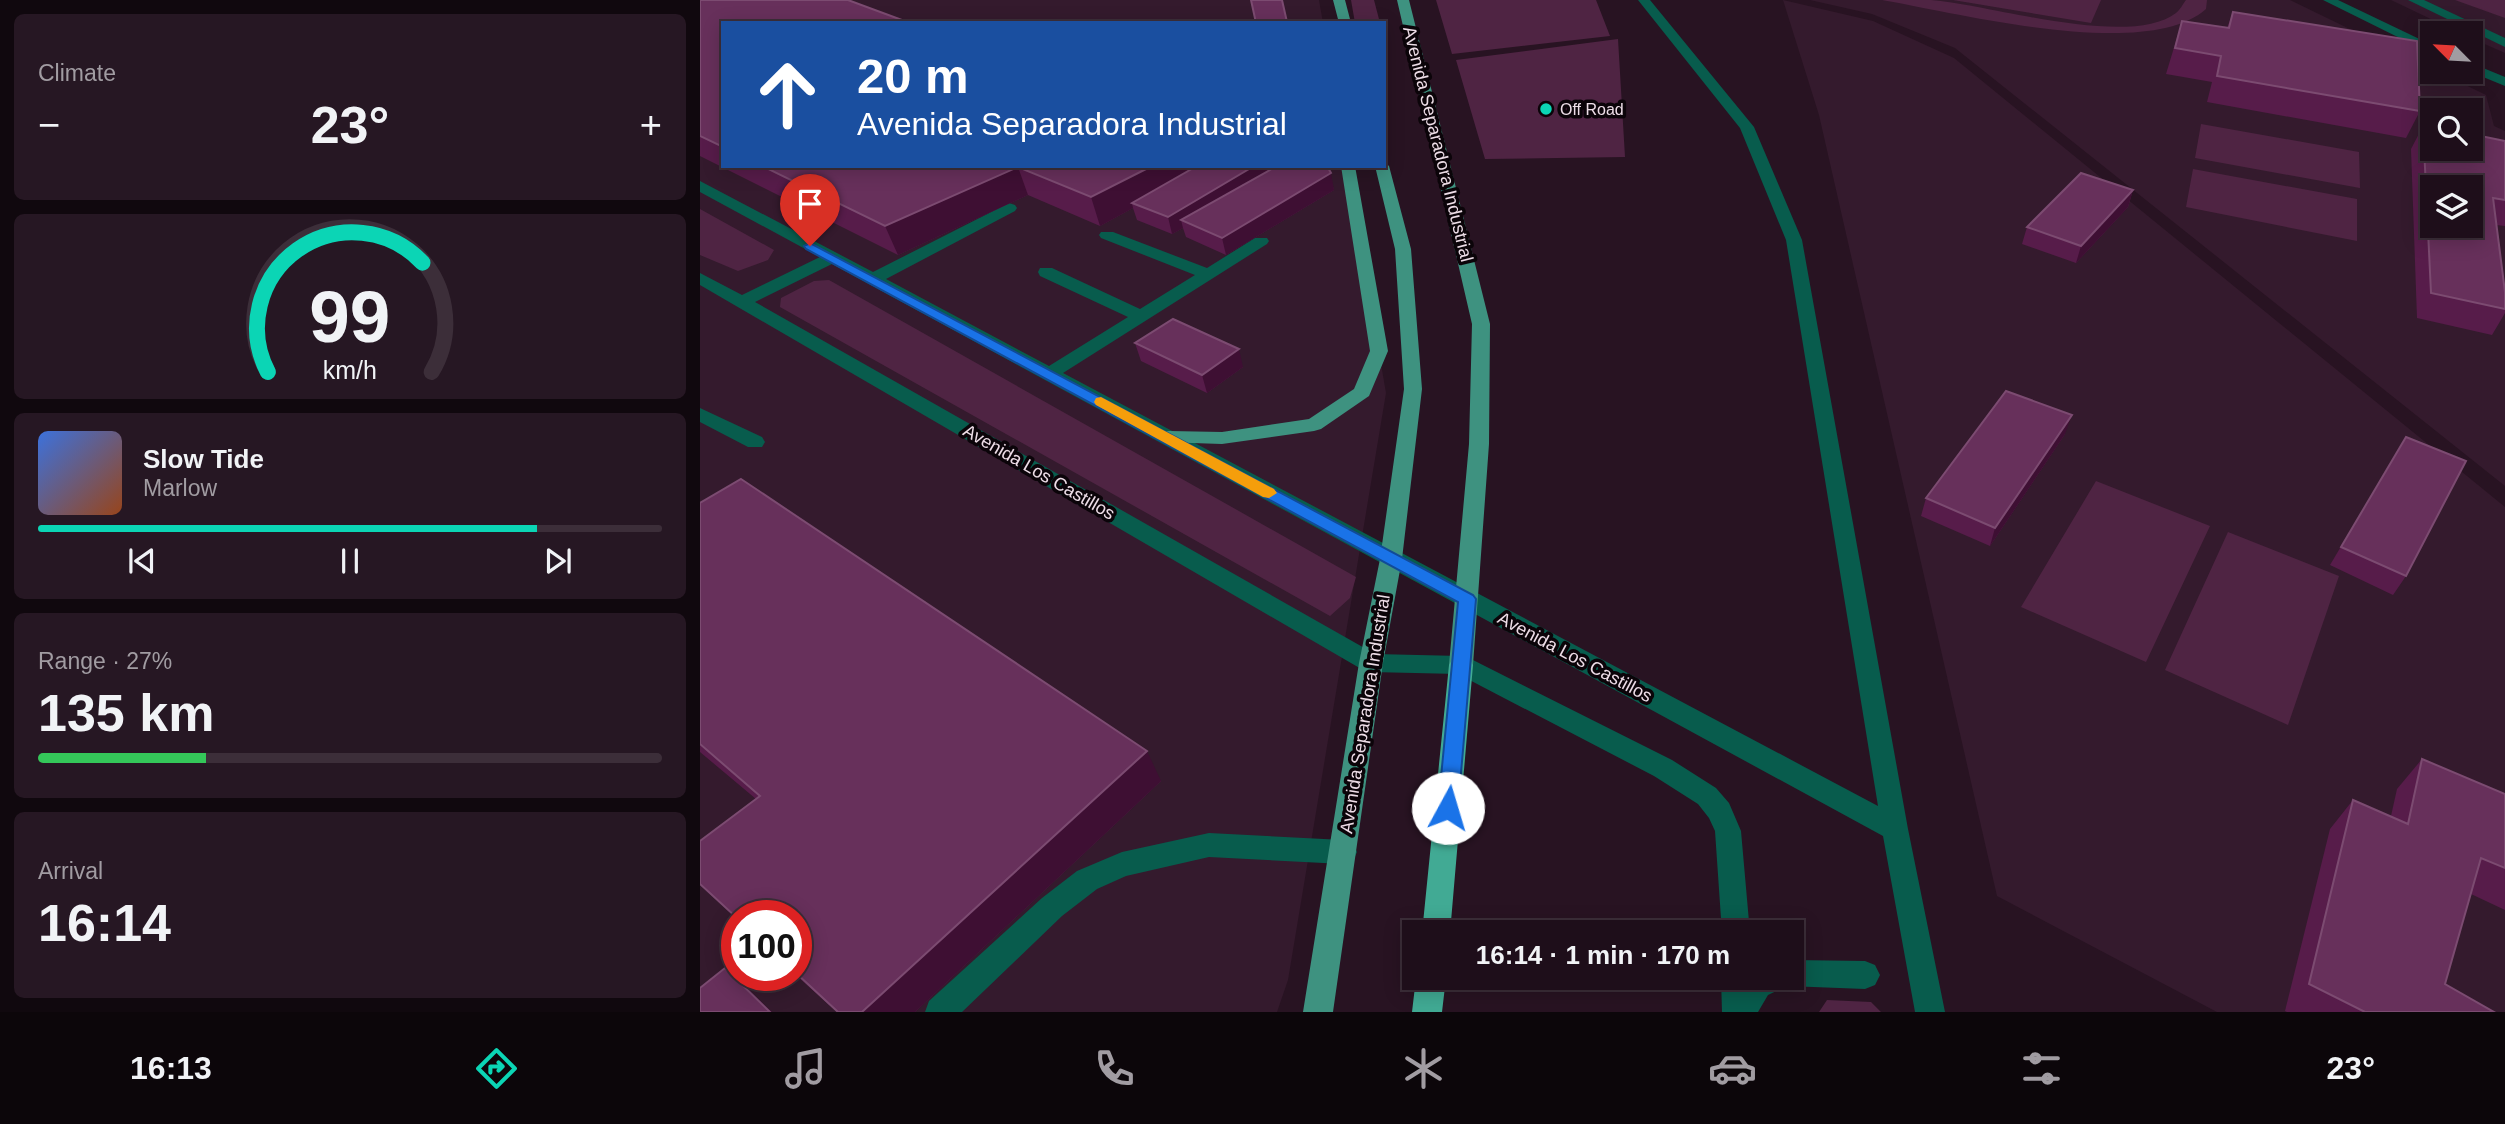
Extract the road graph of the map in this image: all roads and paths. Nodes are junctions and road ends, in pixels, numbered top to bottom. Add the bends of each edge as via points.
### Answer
1 (1339, 0) edge
2 (1403, 0) edge
3 (1644, 0) edge
4 (2329, 0) edge
5 (2414, 0) edge
6 (1344, 21) edge
7 (2505, 43) edge
8 (2420, 44) edge
9 (2483, 72) edge
10 (2505, 82) edge
11 (1348, 168) edge
12 (1383, 168) edge
13 (700, 186) edge
14 (1009, 208) edge
15 (1107, 236) dead end
16 (1261, 241) edge
17 (832, 258) junction
18 (1046, 271) dead end
19 (1208, 274) junction
20 (871, 280) junction
21 (702, 281) edge
22 (742, 302) junction
23 (1141, 316) junction
24 (1049, 374) junction
25 (700, 414) edge
26 (1169, 438) junction
27 (755, 442) dead end
28 (1391, 559) junction
29 (1467, 599) junction
30 (1371, 663) junction
31 (1461, 665) junction
32 (1895, 829) junction
33 (1343, 852) junction
34 (1437, 920) edge
35 (1735, 920) edge
36 (1804, 974) edge
37 (1865, 975) dead end
38 (1430, 990) edge
39 (1438, 990) edge
40 (1737, 990) edge
41 (1753, 990) edge
42 (940, 1012) edge
43 (1318, 1012) edge
44 (1427, 1012) edge
45 (1442, 1012) edge
46 (1739, 1012) edge
47 (1930, 1012) edge

1 - 6 main road
2 - 29 main road, Avenida Separadora Industrial via 1481,324 1479,444
3 - 32 street via 1747,127 1794,240
4 - 8 street
5 - 7 street
9 - 10 street
11 - 26 main road via 1379,351 1362,392 1314,425 1222,438
12 - 28 main road, Avenida Separadora Industrial via 1403,249 1413,389
13 - 17 street, Avenida Los Castillos
14 - 20 street
15 - 19 street
16 - 19 street
17 - 20 street, Avenida Los Castillos
17 - 22 street
18 - 23 street
19 - 23 street
20 - 24 street, Avenida Los Castillos
21 - 22 street, Avenida Los Castillos
22 - 30 street, Avenida Los Castillos
23 - 24 street
24 - 26 street, Avenida Los Castillos
25 - 27 street
26 - 28 street, Avenida Los Castillos
28 - 29 street, Avenida Los Castillos
28 - 30 main road, Avenida Separadora Industrial
29 - 31 main road, Avenida Separadora Industrial
29 - 32 street, Avenida Los Castillos
30 - 31 street, Avenida Los Castillos
30 - 33 main road, Avenida Separadora Industrial
31 - 34 highway
31 - 35 street via 1664,768 1707,796 1728,831
32 - 47 street
33 - 42 street via 1209,845 1122,864 1087,880 1052,907
33 - 43 main road, Avenida Separadora Industrial
36 - 37 street
38 - 44 highway
39 - 45 street
40 - 46 street
41 - 46 street

